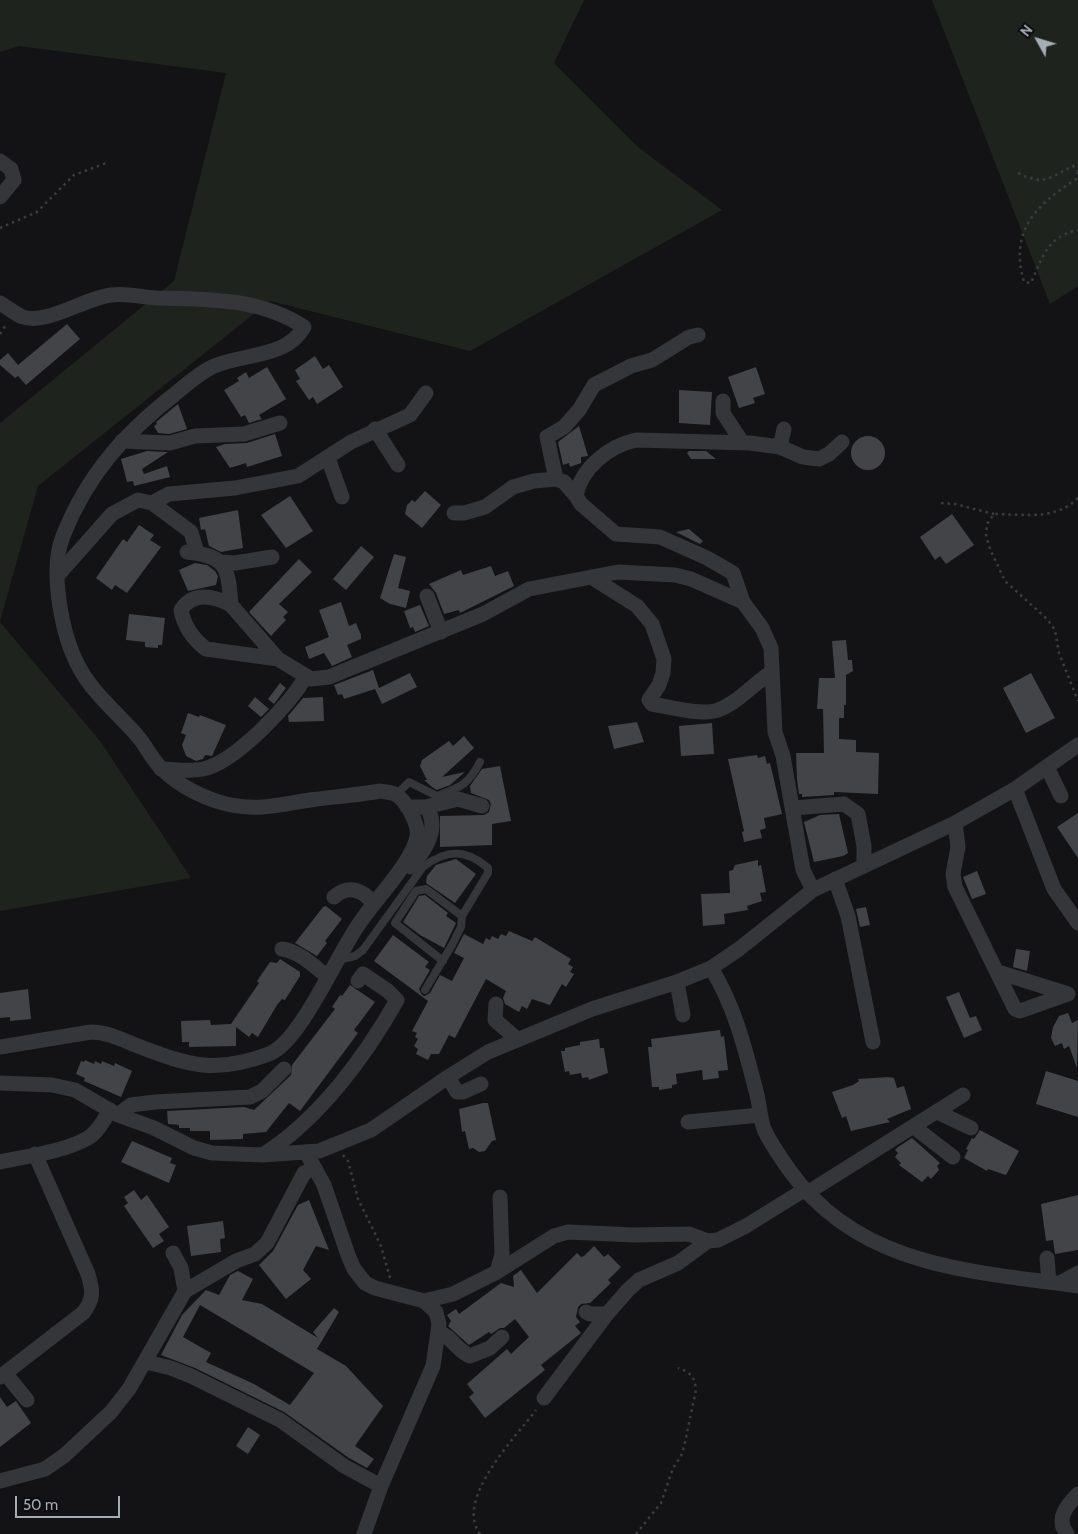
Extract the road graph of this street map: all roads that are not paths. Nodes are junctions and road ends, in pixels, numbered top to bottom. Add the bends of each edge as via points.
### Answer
1 (0, 161) edge
2 (0, 198) edge
3 (0, 302) edge
4 (698, 335) dead end
5 (426, 393) dead end
6 (723, 401) dead end
7 (280, 423) dead end
8 (375, 429) junction
9 (784, 429) dead end
10 (122, 441) junction
11 (742, 442) junction
12 (842, 442) dead end
13 (780, 447) junction
14 (328, 458) junction
15 (398, 465) dead end
16 (556, 480) junction
17 (576, 496) junction
18 (342, 497) dead end
19 (152, 503) junction
20 (454, 513) dead end
21 (272, 557) dead end
22 (220, 562) junction
23 (57, 576) junction
24 (591, 577) junction
25 (427, 596) dead end
26 (742, 602) junction
27 (231, 605) junction
28 (441, 632) junction
29 (278, 659) junction
30 (772, 672) junction
31 (306, 676) junction
32 (1078, 745) edge
33 (480, 762) dead end
34 (1047, 767) junction
35 (161, 769) junction
36 (1015, 789) junction
37 (396, 795) junction
38 (1061, 796) dead end
39 (482, 806) dead end
40 (407, 807) junction
41 (426, 807) junction
42 (793, 808) junction
43 (955, 823) junction
44 (864, 866) junction
45 (835, 879) junction
46 (813, 890) junction
47 (334, 898) dead end
48 (374, 904) junction
49 (462, 916) junction
50 (360, 921) junction
51 (1078, 922) edge
52 (282, 949) dead end
53 (336, 960) junction
54 (443, 961) junction
55 (711, 968) junction
56 (998, 972) dead end
57 (328, 977) junction
58 (358, 981) dead end
59 (677, 982) junction
60 (425, 990) dead end
61 (496, 1004) dead end
62 (683, 1015) dead end
63 (518, 1040) junction
64 (873, 1042) dead end
65 (0, 1047) edge
66 (284, 1069) dead end
67 (448, 1076) junction
68 (0, 1083) edge
69 (481, 1084) dead end
70 (963, 1095) dead end
71 (114, 1112) junction
72 (937, 1112) junction
73 (760, 1115) junction
74 (688, 1122) dead end
75 (914, 1127) junction
76 (971, 1128) dead end
77 (35, 1154) junction
78 (307, 1154) junction
79 (263, 1155) junction
80 (953, 1157) dead end
81 (0, 1162) edge
82 (315, 1168) junction
83 (805, 1191) junction
84 (500, 1197) dead end
85 (708, 1242) junction
86 (174, 1253) dead end
87 (1047, 1258) dead end
88 (497, 1272) junction
89 (1078, 1273) edge
90 (1055, 1283) junction
91 (1078, 1286) edge
92 (186, 1291) junction
93 (424, 1301) junction
94 (586, 1312) dead end
95 (607, 1314) junction
96 (438, 1332) junction
97 (502, 1337) dead end
98 (146, 1362) junction
99 (2, 1375) edge
100 (544, 1398) road end
101 (27, 1400) dead end
102 (0, 1481) edge
103 (381, 1486) junction
104 (1078, 1494) edge
105 (364, 1534) edge
106 (1067, 1534) edge

1 - 2 street via 11,169 14,180
3 - 10 street via 22,316 35,319 94,297 132,293 154,298 203,298 259,307 304,327 298,338 283,347 215,366 199,374
4 - 16 street via 689,337 652,360 631,366 594,385 564,427 547,437
5 - 8 street via 410,415
6 - 11 street via 724,413
7 - 10 street via 244,434 195,436 170,443
8 - 14 street
8 - 15 street
9 - 13 street
10 - 23 street via 104,460 62,537
11 - 13 street
11 - 17 street via 636,440 619,444 608,450 583,478
12 - 13 street via 830,454 819,459 803,457
14 - 18 street
14 - 19 street via 298,476 235,488 169,494
16 - 17 street via 564,482
16 - 20 street via 513,486 485,507
17 - 26 street via 616,534 660,537 733,573
19 - 22 street via 192,532 191,552 208,554
19 - 23 street via 138,500 112,514
21 - 22 street
22 - 27 street via 228,575
23 - 35 street via 60,604 80,670
24 - 26 street via 618,572 675,575
24 - 28 street via 529,589
24 - 30 street via 637,606 652,624 664,659 659,685 650,694 652,704 704,712 718,710
25 - 28 street
26 - 30 street via 762,628 771,648
27 - 29 street
27 - 29 street via 212,596 202,596 185,604 181,610 197,642 206,649
28 - 31 street via 329,677 311,679
29 - 31 street
30 - 42 street via 775,732 784,756
31 - 35 street via 274,718 221,762 204,769
32 - 34 street
33 - 37 lane via 466,785 451,791 437,796 409,782
34 - 36 street
34 - 38 street
35 - 37 street via 201,795 232,805 264,808 380,791
36 - 43 street
36 - 51 street via 1054,889
37 - 40 street
39 - 41 street via 458,799
40 - 41 street
40 - 48 street via 418,835 413,849
41 - 50 street via 431,814 431,834 424,851 370,921
42 - 44 street via 844,804 858,814
42 - 46 street via 803,870
43 - 44 street
43 - 56 street via 958,847 952,874 955,887
44 - 45 street
45 - 46 street
45 - 64 street via 848,916
46 - 55 street
47 - 48 street via 340,892 355,889
48 - 50 street
49 - 53 lane via 488,868 478,859 454,853 443,854 423,867 363,950 355,956
49 - 54 lane via 461,927
49 - 54 lane via 426,889 416,891 395,923
50 - 53 street
52 - 57 street via 302,958
53 - 57 street
54 - 60 lane
55 - 59 street
55 - 73 street via 725,990
57 - 65 street via 284,1043 272,1052 238,1064 184,1063 102,1032
58 - 79 street via 362,974 388,992 396,1000 392,1009 330,1096 291,1135
59 - 62 street
59 - 63 street via 592,1009
61 - 63 street via 495,1020
63 - 67 street via 488,1052
66 - 71 street via 250,1097 155,1102 131,1105
67 - 69 street via 457,1092
67 - 78 street via 371,1130
68 - 71 street via 52,1085 75,1090
70 - 72 street
71 - 77 street via 88,1137
71 - 79 street via 194,1148 212,1153
72 - 75 street
72 - 76 street
73 - 74 street
73 - 83 street via 776,1150
75 - 80 street
75 - 83 street
77 - 81 street
77 - 99 street via 93,1291 91,1302 83,1313
78 - 79 street
78 - 82 street
82 - 92 street via 304,1174 267,1243 255,1254 236,1261
82 - 93 street via 354,1269 365,1283
83 - 85 street via 746,1226
83 - 90 street via 850,1230 891,1250 956,1267
84 - 88 street via 502,1254
85 - 88 street via 689,1234 568,1232 546,1240
85 - 95 street via 678,1263 639,1280
86 - 92 street
87 - 90 street
88 - 93 street via 453,1294
89 - 90 street
90 - 91 street
92 - 98 street
93 - 96 street via 436,1312
94 - 95 street
95 - 100 street
96 - 97 street via 449,1337 460,1352 470,1356 490,1348
96 - 103 street via 433,1366
98 - 102 street via 111,1412 65,1455 45,1469
98 - 103 street via 191,1376 280,1420 344,1466
99 - 101 street
103 - 105 street
104 - 106 street via 1065,1509 1062,1519

